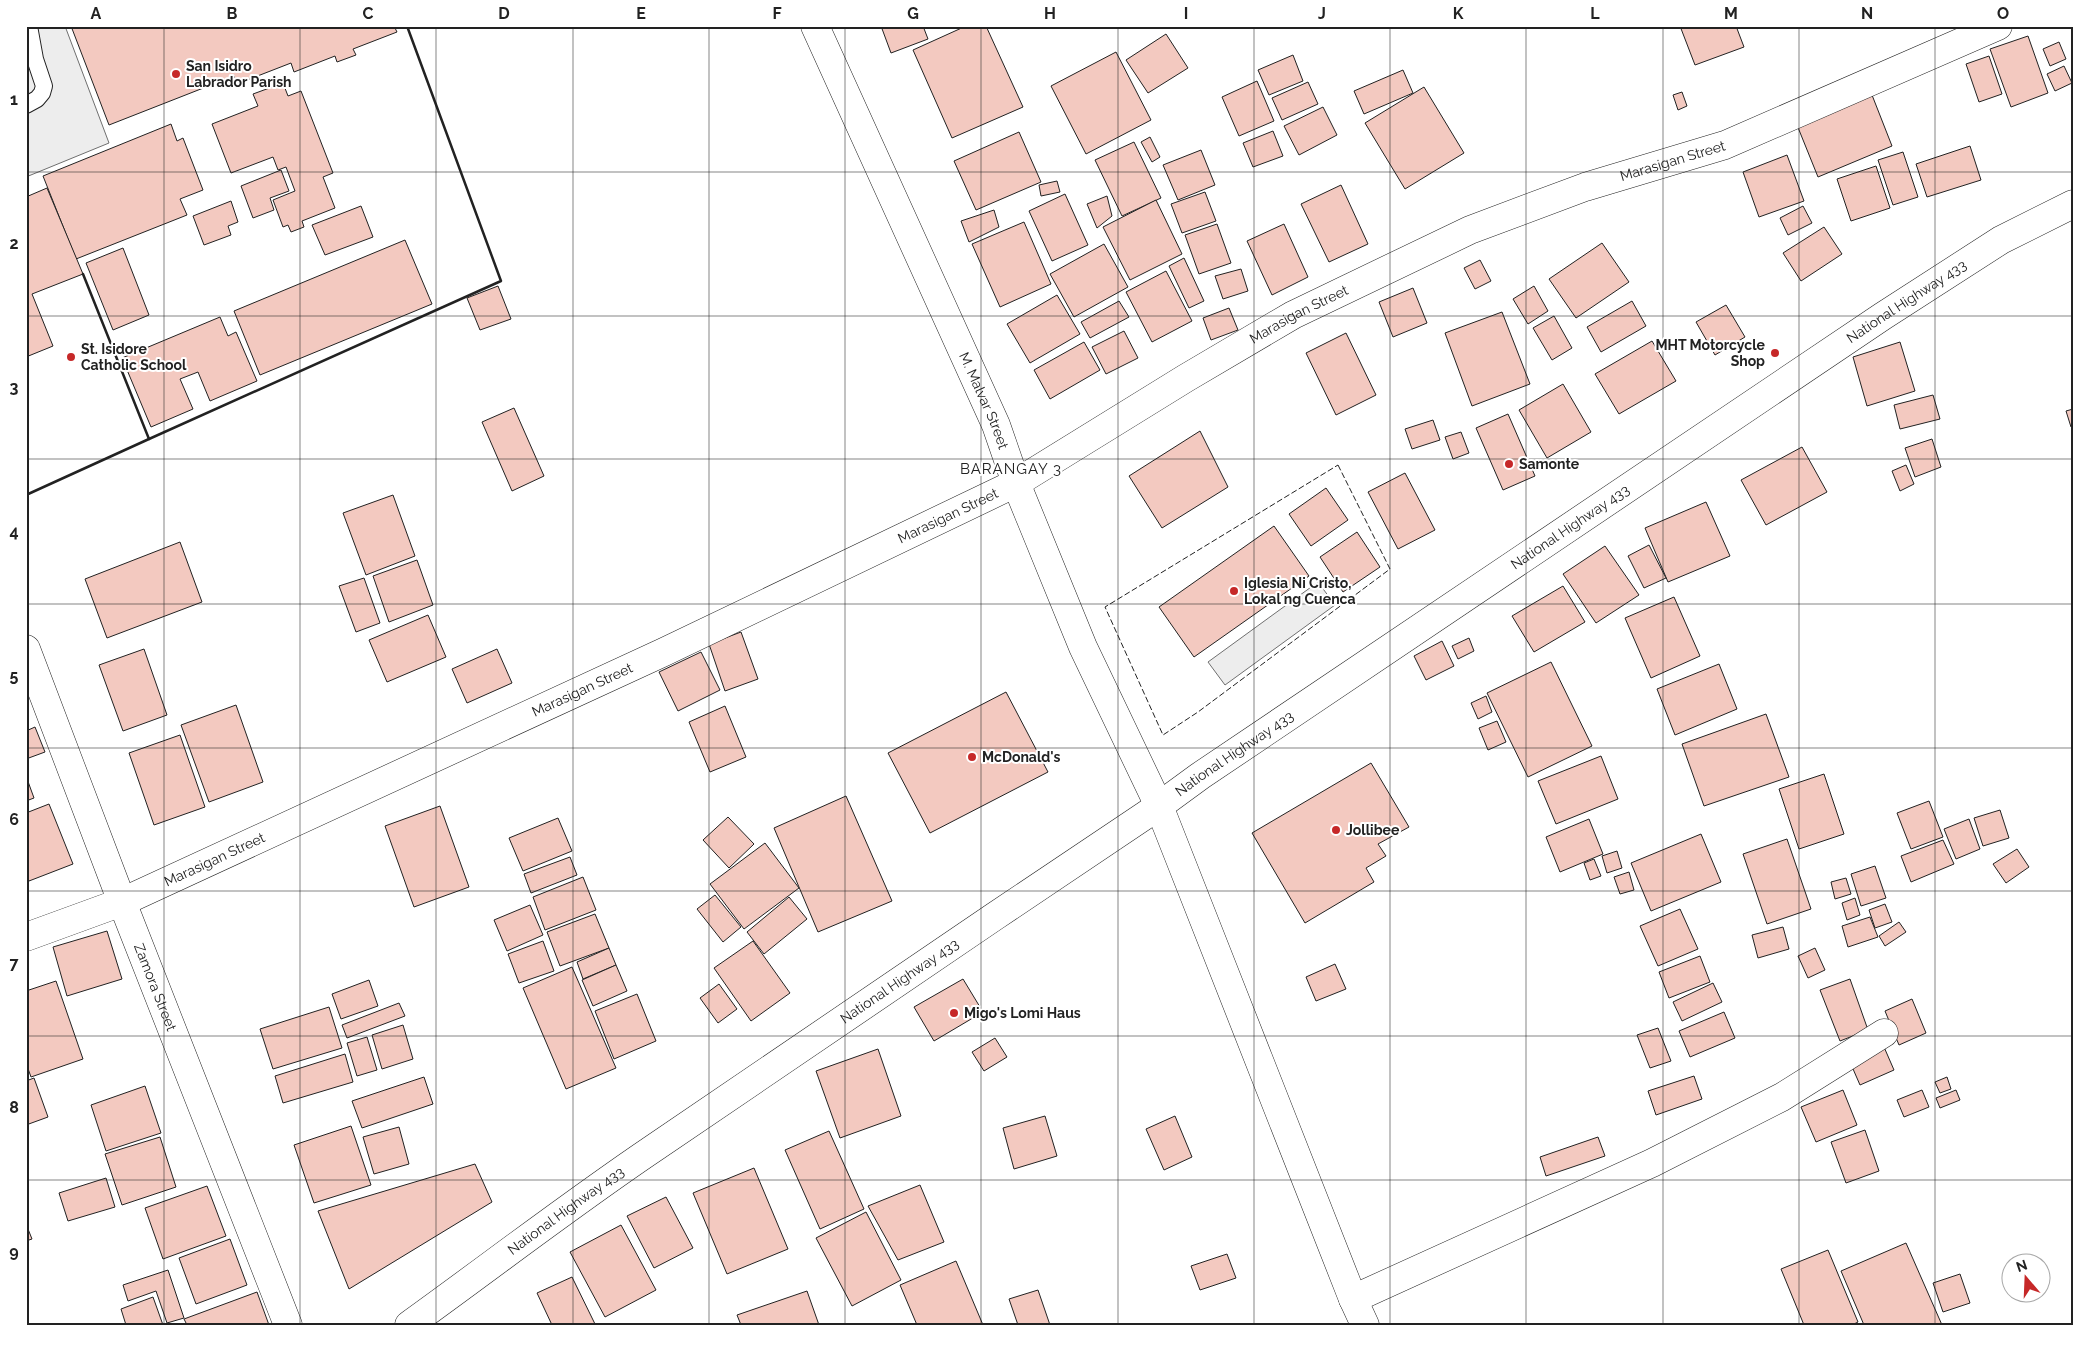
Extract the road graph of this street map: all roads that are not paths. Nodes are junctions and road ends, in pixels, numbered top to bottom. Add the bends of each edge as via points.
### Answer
1 (29, 26) edge
2 (815, 26) edge
3 (1998, 26) edge
4 (26, 105) edge
5 (2073, 204) edge
6 (1016, 483) junction
7 (26, 649) edge
8 (1159, 806) junction
9 (122, 902) junction
10 (26, 937) edge
11 (1884, 1033) dead end
12 (1353, 1299) junction
13 (288, 1325) edge
14 (409, 1325) edge
15 (1365, 1325) edge

1 - 4 lane via 44,86 37,99
2 - 6 street, M. Malvar Street via 996,425
3 - 6 street, Marasigan Street via 1725,145 1585,187 1470,230 1293,315
5 - 8 street, National Highway 433 via 2001,240 1884,316
6 - 8 street, M. Malvar Street via 1083,647
6 - 9 street, Marasigan Street via 664,652
7 - 9 street, Zamora Street
8 - 12 street, M. Malvar Street
8 - 14 street, National Highway 433 via 653,1148
9 - 10 street, Marasigan Street
9 - 13 street, Zamora Street
11 - 12 street via 1782,1098 1652,1163
12 - 15 street, M. Malvar Street

